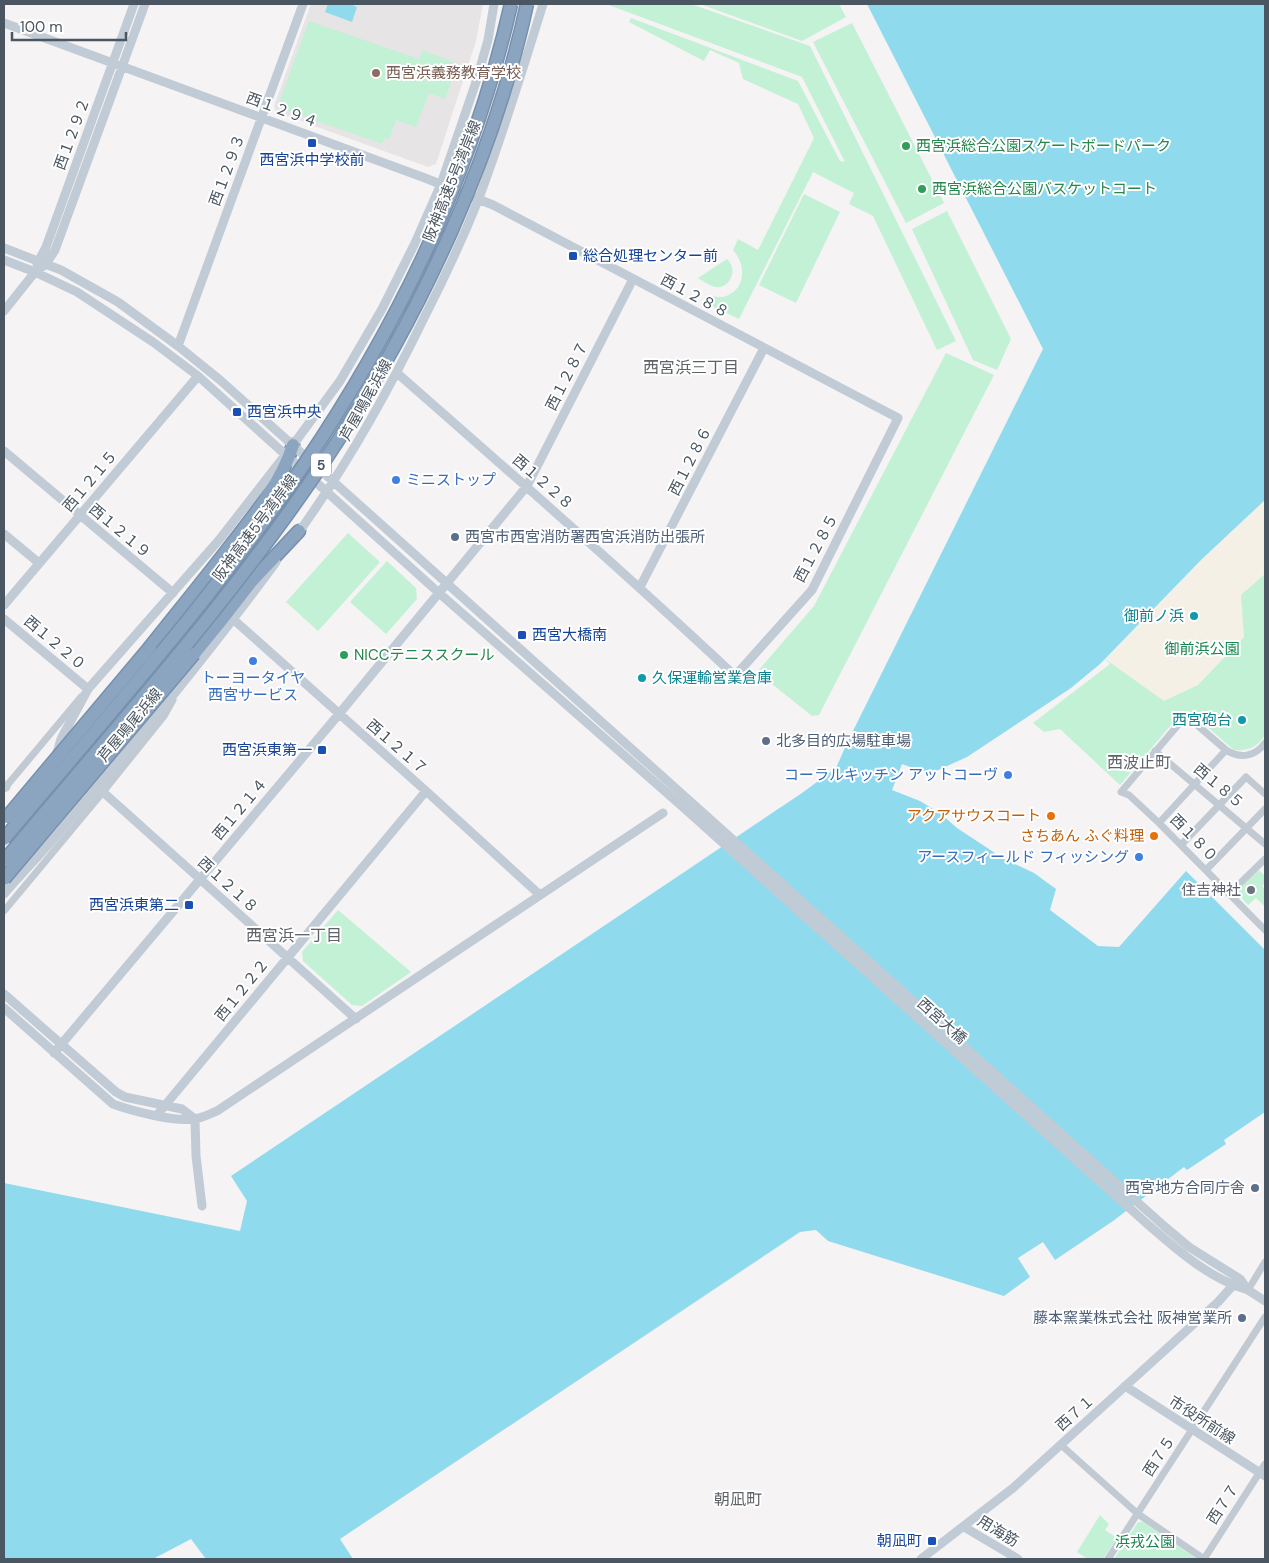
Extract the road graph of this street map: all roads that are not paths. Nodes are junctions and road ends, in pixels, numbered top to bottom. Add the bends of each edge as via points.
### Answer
1 (134, 4) edge
2 (145, 4) edge
3 (303, 4) edge
4 (494, 4) edge
5 (511, 4) edge
6 (527, 4) edge
7 (542, 4) edge
8 (4, 23) edge
9 (113, 63) junction
10 (122, 66) junction
11 (261, 117) junction
12 (441, 184) junction
13 (478, 199) junction
14 (4, 248) edge
15 (4, 260) edge
16 (42, 262) junction
17 (35, 272) junction
18 (632, 279) junction
19 (4, 311) edge
20 (178, 346) junction
21 (764, 348) junction
22 (397, 374) junction
23 (198, 376) junction
24 (898, 418) joint
25 (4, 451) edge
26 (289, 453) junction
27 (334, 482) junction
28 (527, 486) junction
29 (327, 492) junction
30 (79, 515) junction
31 (299, 531) junction
32 (4, 534) edge
33 (39, 563) junction
34 (446, 583) junction
35 (640, 587) junction
36 (174, 593) junction
37 (439, 593) junction
38 (4, 605) edge
39 (4, 619) edge
40 (234, 620) junction
41 (735, 676) joint
42 (180, 686) junction
43 (88, 689) junction
44 (339, 714) junction
45 (1265, 746) edge
46 (1226, 750) junction
47 (1155, 751) junction
48 (1195, 784) junction
49 (4, 787) edge
50 (426, 791) junction
51 (103, 792) junction
52 (1265, 794) edge
53 (686, 804) junction
54 (1220, 805) junction
55 (1265, 809) edge
56 (663, 813) dead end
57 (4, 821) edge
58 (1159, 823) junction
59 (1247, 827) junction
60 (4, 838) edge
61 (1265, 844) edge
62 (1181, 845) junction
63 (1265, 859) edge
64 (4, 861) edge
65 (1206, 870) junction
66 (23, 872) junction
67 (200, 879) junction
68 (10, 880) edge
69 (1230, 893) junction
70 (4, 894) edge
71 (540, 895) junction
72 (4, 911) edge
73 (1265, 930) edge
74 (287, 956) junction
75 (4, 994) edge
76 (4, 1008) edge
77 (356, 1019) junction
78 (61, 1044) junction
79 (54, 1052) junction
80 (166, 1104) junction
81 (158, 1115) junction
82 (195, 1119) junction
83 (202, 1206) dead end
84 (1265, 1262) edge
85 (1237, 1282) junction
86 (1248, 1290) junction
87 (1265, 1301) edge
88 (1265, 1317) edge
89 (1124, 1386) junction
90 (1192, 1430) junction
91 (1061, 1445) junction
92 (1265, 1464) edge
93 (1262, 1474) edge
94 (1138, 1514) junction
95 (964, 1527) junction
96 (921, 1559) edge
97 (1018, 1559) edge
98 (1108, 1559) edge
99 (1204, 1559) edge

1 - 9 street, 西１２９２
2 - 10 street, 西１２９２
3 - 11 street, 西１２９３
4 - 12 street, 芦屋鳴尾浜線 via 476,82
5 - 60 highway, 阪神高速5号湾岸線 / 5, bridge via 458,177 413,278 359,378 305,464 251,538
6 - 64 highway, 阪神高速5号湾岸線 / 5, bridge via 472,183 426,286 373,384 337,442 262,549
7 - 13 street, 芦屋鳴尾浜線
8 - 9 street, 西１２９４
9 - 10 street, 西１２９４
9 - 16 street, 西１２９２
10 - 11 street, 西１２９４
10 - 16 street, 西１２９２ via 55,250
11 - 12 street, 西１２９４
11 - 20 street, 西１２９３
12 - 13 street, 西１２９４
12 - 26 street, 芦屋鳴尾浜線 via 382,309 340,381
13 - 18 street, 西１２８８
13 - 22 street, 芦屋鳴尾浜線
14 - 16 street
15 - 17 street
16 - 17 street
16 - 20 street via 118,302
17 - 19 street
17 - 23 street via 78,292 110,312
18 - 21 street, 西１２８８
18 - 28 street, 西１２８７
20 - 26 street via 220,380
21 - 24 street, 西１２８８
21 - 35 street, 西１２８６
22 - 27 street, 芦屋鳴尾浜線
22 - 28 street, 西１２２８
23 - 26 street
23 - 30 street, 西１２１５
24 - 41 street, 西１２８５ via 812,590
25 - 30 street, 西１２１９
26 - 27 street
26 - 29 street
26 - 36 street, 芦屋鳴尾浜線
26 - 57 highway, 5, bridge via 272,490 199,586
27 - 29 street, 芦屋鳴尾浜線
27 - 34 street
28 - 34 street, 西１２８７
28 - 35 street, 西１２２８
29 - 31 street, 芦屋鳴尾浜線
29 - 37 street
30 - 33 street, 西１２１５
30 - 36 street, 西１２１９
31 - 40 street, 芦屋鳴尾浜線
31 - 68 highway, bridge via 251,582
32 - 33 street
33 - 38 street, 西１２１５
34 - 37 street, 西１２１４
34 - 53 street
35 - 41 street, 西１２２８
36 - 43 street, 芦屋鳴尾浜線
37 - 44 street, 西１２１４
37 - 53 street
39 - 43 street, 西１２２０
40 - 42 street, 芦屋鳴尾浜線
40 - 44 street, 西１２１７
42 - 51 street via 164,716
42 - 66 street, 芦屋鳴尾浜線
43 - 49 street
43 - 66 street, 芦屋鳴尾浜線 via 61,739
44 - 50 street, 西１２１７
44 - 67 street, 西１２１４
45 - 46 street via 1245,756
46 - 47 street via 1186,717
46 - 48 street
47 - 48 street, 西１８５
47 - 58 street, 西１８０ via 1121,792 1129,795
48 - 54 street, 西１８５
48 - 58 street
50 - 71 street, 西１２１７
50 - 74 street, 西１２２２
51 - 67 street, 西１２１８
51 - 72 street
52 - 54 street via 1246,778
53 - 85 street, 西宮大橋 via 1164,1226 1187,1250
54 - 59 street, 西１８５
54 - 62 street
55 - 59 street
56 - 71 street
58 - 62 street, 西１８０
59 - 61 street, 西１８５
59 - 65 street
62 - 65 street, 西１８０
63 - 69 street
65 - 69 street, 西１８０
66 - 68 street, 芦屋鳴尾浜線
67 - 74 street, 西１２１８
67 - 78 street, 西１２１４
68 - 70 street, 芦屋鳴尾浜線
69 - 73 street, 西１８０
71 - 77 street
74 - 77 street, 西１２１８
74 - 80 street, 西１２２２
75 - 78 street
76 - 79 street
77 - 82 street via 217,1112
78 - 79 street, 西１２１４
78 - 80 street via 116,1092
79 - 81 street via 113,1104
80 - 81 street, 西１２２２
80 - 82 street via 182,1108
81 - 82 street
82 - 83 street
84 - 86 street
85 - 86 street
85 - 89 street, 西７１
86 - 87 street
88 - 90 street, 西７５
89 - 90 street, 市役所前線
89 - 91 street, 西７１
90 - 93 street, 市役所前線
90 - 94 street, 西７５
91 - 94 street
91 - 95 street, 西７１
92 - 93 street, 西７７
93 - 99 street, 西７７
94 - 98 street, 西７５
94 - 99 street
95 - 96 street, 西７１
95 - 97 street, 用海筋

